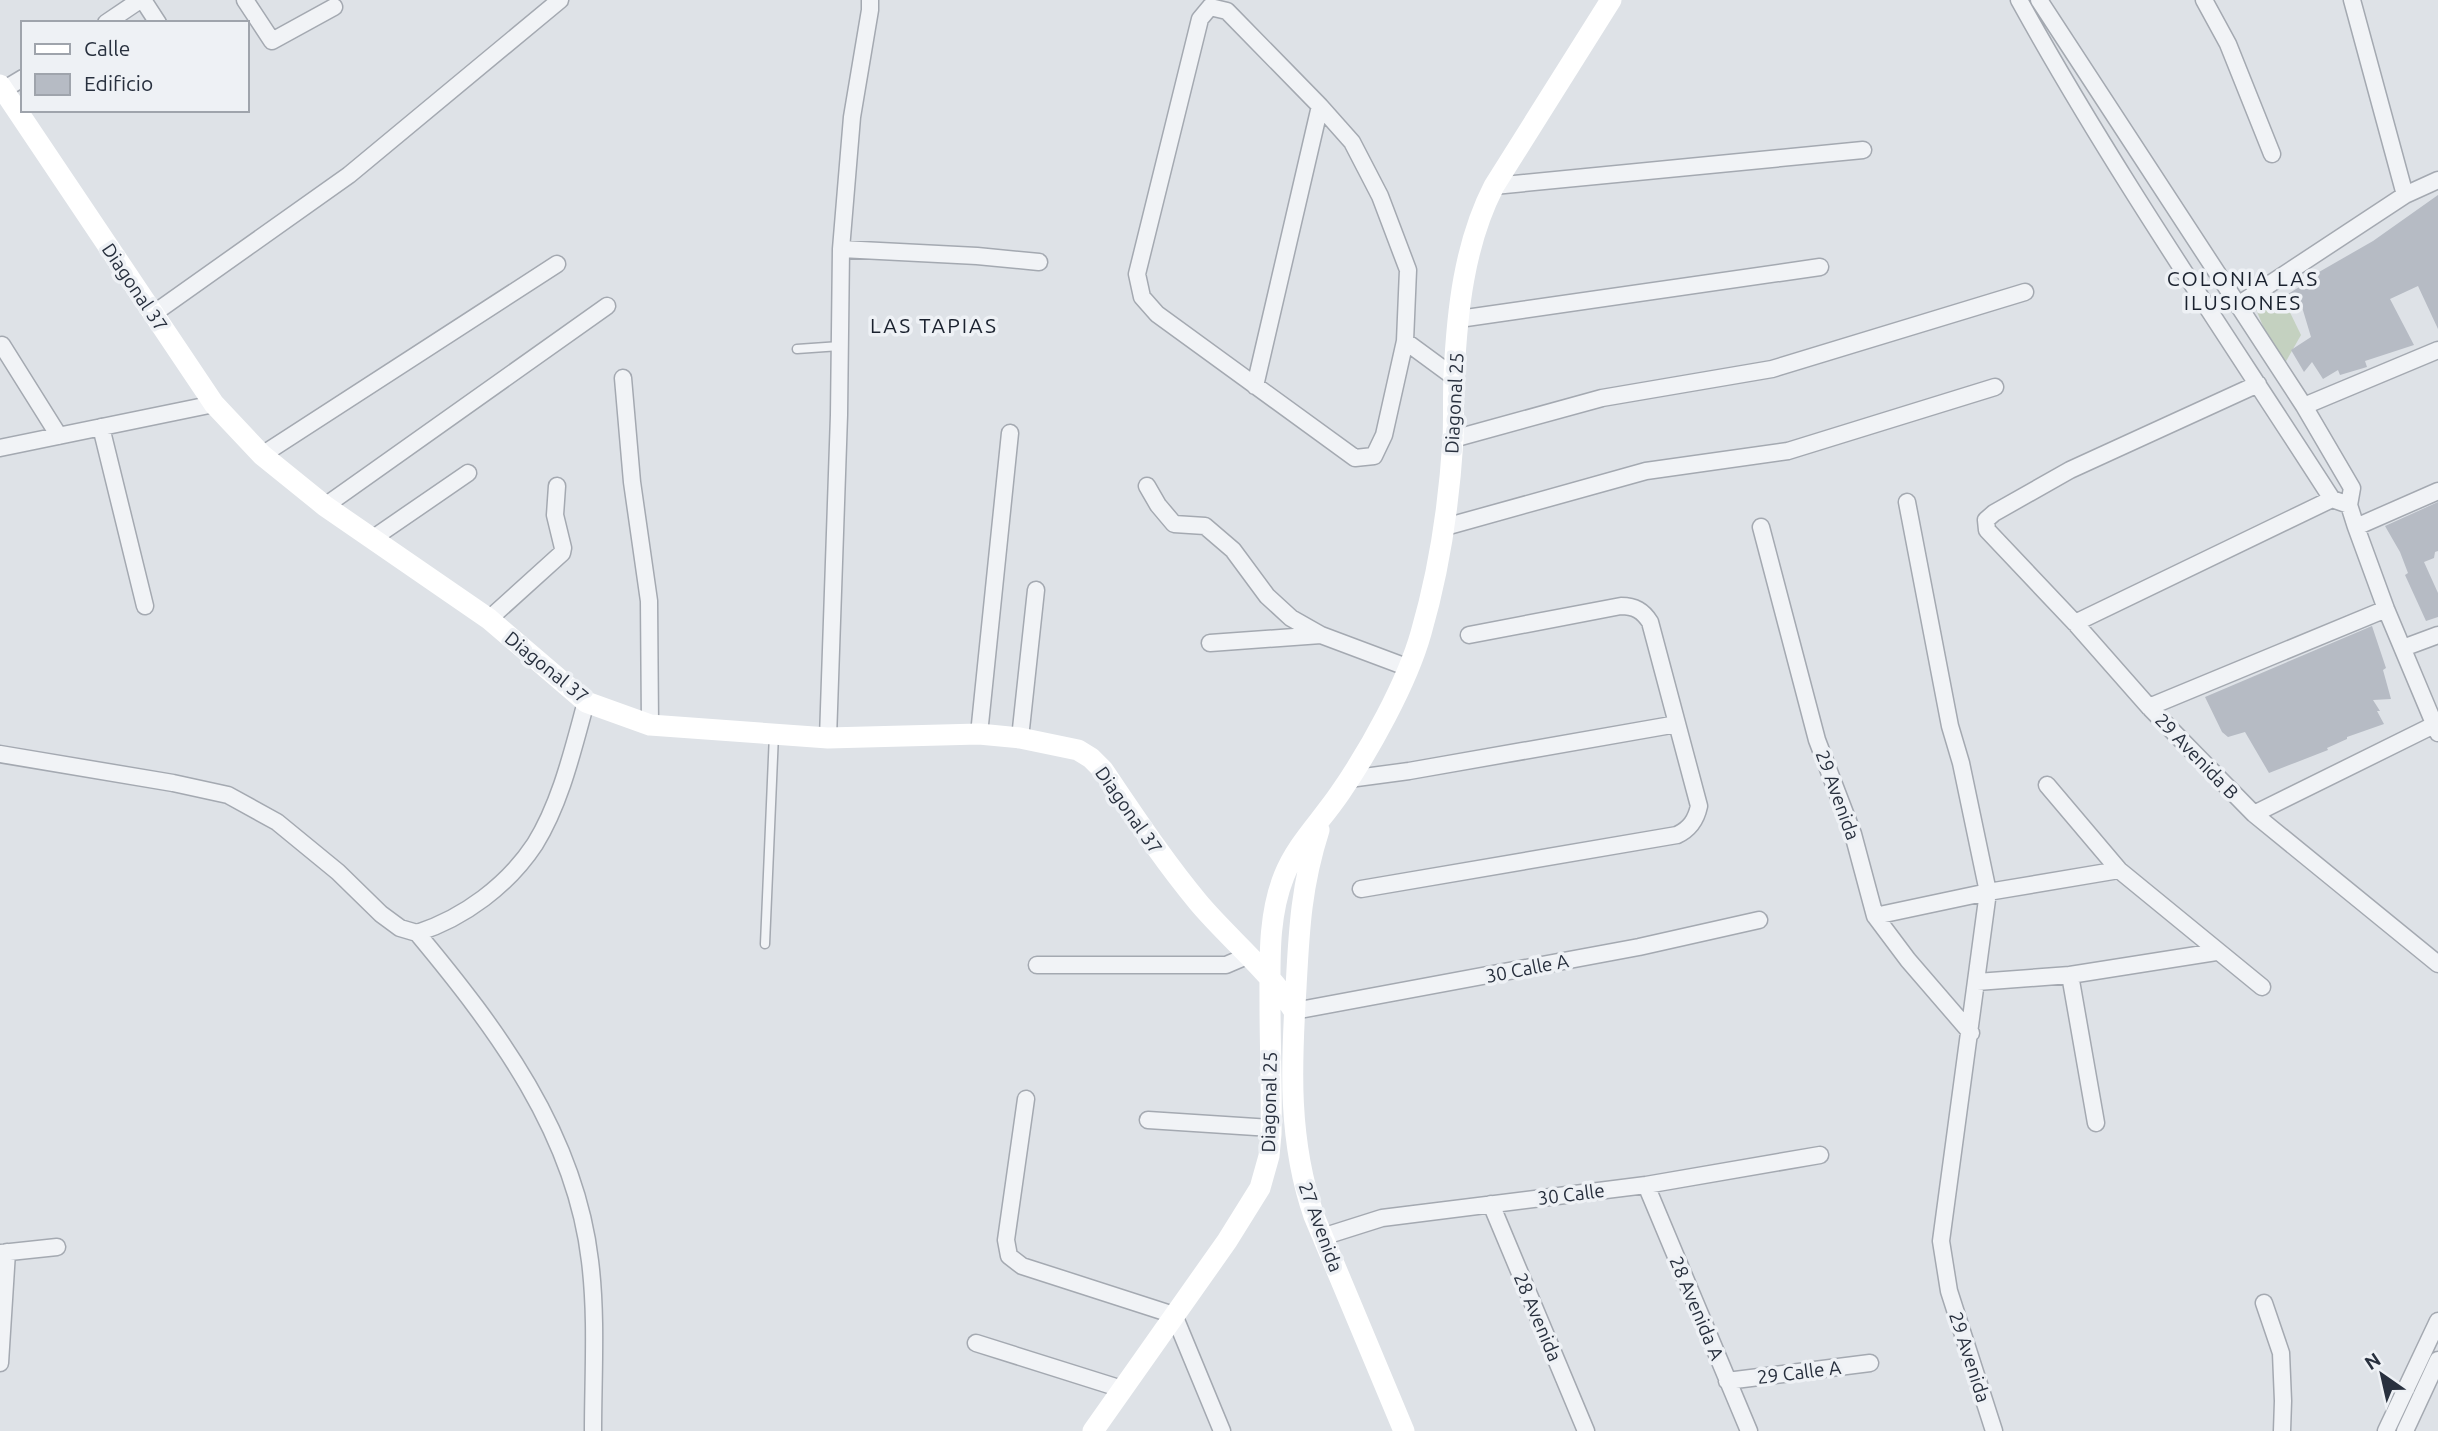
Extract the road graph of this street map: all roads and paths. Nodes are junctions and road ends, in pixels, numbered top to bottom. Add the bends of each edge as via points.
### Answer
1 (141, 0) edge
2 (245, 0) edge
3 (560, 0) edge
4 (1611, 0) edge
5 (2019, 0) edge
6 (2039, 0) edge
7 (2204, 0) edge
8 (2352, 0) edge
9 (873, 3) edge
10 (334, 7) dead end
11 (109, 21) edge
12 (157, 21) edge
13 (21, 79) edge
14 (2, 88) edge
15 (1320, 106) junction
16 (1863, 150) dead end
17 (2272, 154) dead end
18 (2438, 180) edge
19 (1494, 186) junction
20 (2405, 195) junction
21 (841, 249) junction
22 (1039, 262) dead end
23 (557, 264) dead end
24 (1821, 267) dead end
25 (2025, 292) dead end
26 (2238, 305) junction
27 (607, 306) dead end
28 (153, 314) junction
29 (1459, 319) junction
30 (1405, 341) junction
31 (2, 345) edge
32 (840, 346) junction
33 (797, 349) dead end
34 (2438, 350) edge
35 (1454, 377) junction
36 (623, 378) dead end
37 (2258, 384) junction
38 (1255, 386) junction
39 (1995, 387) dead end
40 (214, 404) junction
41 (2304, 406) junction
42 (101, 427) junction
43 (1010, 433) dead end
44 (59, 436) junction
45 (1453, 439) junction
46 (0, 449) edge
47 (262, 454) junction
48 (468, 473) dead end
49 (557, 486) dead end
50 (1147, 486) dead end
51 (2438, 491) edge
52 (2332, 499) junction
53 (1907, 502) dead end
54 (2349, 505) junction
55 (325, 506) junction
56 (1444, 527) junction
57 (1761, 527) dead end
58 (2356, 527) junction
59 (372, 539) junction
60 (1036, 590) dead end
61 (145, 607) dead end
62 (2386, 609) junction
63 (489, 619) junction
64 (2075, 623) junction
65 (1321, 635) junction
66 (1469, 635) dead end
67 (2438, 635) edge
68 (1210, 643) dead end
69 (2403, 648) junction
70 (1409, 668) junction
71 (586, 702) junction
72 (2150, 707) junction
73 (1677, 724) junction
74 (650, 725) junction
75 (2436, 729) edge
76 (774, 734) junction
77 (979, 734) junction
78 (828, 738) junction
79 (1020, 738) junction
80 (0, 754) edge
81 (1349, 779) junction
82 (2047, 785) dead end
83 (2254, 814) junction
84 (1323, 818) junction
85 (2119, 870) junction
86 (1361, 889) dead end
87 (1988, 892) junction
88 (1875, 916) junction
89 (1759, 920) dead end
90 (417, 933) junction
91 (765, 944) dead end
92 (2216, 952) junction
93 (1247, 956) junction
94 (2438, 964) edge
95 (1037, 965) dead end
96 (2070, 975) junction
97 (1270, 980) junction
98 (1977, 982) junction
99 (2262, 987) dead end
100 (1294, 1011) junction
101 (1971, 1033) junction
102 (1026, 1099) dead end
103 (1148, 1120) dead end
104 (2096, 1124) dead end
105 (1271, 1128) junction
106 (1820, 1155) dead end
107 (1265, 1172) junction
108 (1301, 1173) junction
109 (1646, 1185) junction
110 (1491, 1204) junction
111 (1322, 1237) junction
112 (57, 1247) dead end
113 (4, 1253) edge
114 (2264, 1303) dead end
115 (1174, 1315) junction
116 (2438, 1321) edge
117 (976, 1343) dead end
118 (2438, 1360) edge
119 (0, 1363) edge
120 (1870, 1363) dead end
121 (1727, 1381) junction
122 (1122, 1389) junction
123 (593, 1431) edge
124 (1093, 1431) edge
125 (1222, 1431) edge
126 (1404, 1431) edge
127 (1586, 1431) edge
128 (1749, 1431) edge
129 (1994, 1431) edge
130 (2282, 1431) edge
131 (2386, 1431) edge
132 (2405, 1431) edge

1 - 11 street
1 - 12 street
2 - 10 street via 272,41
3 - 28 street via 349,175
4 - 19 main road, Diagonal 25
5 - 37 street via 2056,68
6 - 26 street
7 - 17 street via 2228,44
8 - 20 street
9 - 21 street via 852,117
13 - 14 street
14 - 28 main road, Diagonal 37
15 - 30 street via 1352,142 1380,196 1408,270
15 - 38 street
15 - 38 street via 1227,11 1210,7 1200,19 1137,274 1142,297 1157,314
16 - 19 street
18 - 20 street
19 - 29 main road, Diagonal 25 via 1469,248
20 - 26 street
21 - 22 street
21 - 32 street
23 - 47 street
24 - 29 street
25 - 45 street via 1772,369 1602,398
26 - 41 street
27 - 55 street
28 - 40 main road, Diagonal 37
29 - 35 main road, Diagonal 25
30 - 35 street
30 - 38 street via 1384,435 1374,456 1355,458
31 - 44 street
32 - 33 lane
32 - 78 street
34 - 41 street
35 - 45 main road, Diagonal 25
36 - 74 street via 649,601
37 - 52 street
37 - 64 street, 29 Avenida B via 2070,470 1986,520 1987,530
39 - 56 street via 1788,451 1646,471
40 - 42 street
40 - 47 main road, Diagonal 37
41 - 54 street via 2352,488
42 - 44 street
42 - 61 street
43 - 77 street
44 - 46 street
45 - 56 main road, Diagonal 25
47 - 55 main road, Diagonal 37
48 - 59 street
49 - 63 street via 555,516 562,553
50 - 65 street via 1174,524 1205,526 1233,550 1290,618
51 - 58 street
52 - 54 street
52 - 64 street
53 - 87 street, 29 Avenida
54 - 58 street
55 - 59 main road, Diagonal 37
56 - 70 main road, Diagonal 25
57 - 88 street, 29 Avenida via 1817,740 1853,834
58 - 62 street
59 - 63 main road, Diagonal 37
60 - 79 street
62 - 69 street
62 - 72 street
63 - 71 main road, Diagonal 37
64 - 72 street, 29 Avenida B
65 - 68 street
65 - 70 street
66 - 73 street via 1621,606 1636,608 1650,622
67 - 69 street
69 - 75 street
70 - 81 main road, Diagonal 25
71 - 74 main road, Diagonal 37
71 - 90 street via 554,804 535,843 510,875 475,905 442,925
72 - 83 street, 29 Avenida B
73 - 81 street
73 - 86 street via 1699,806 1694,821 1683,832
74 - 76 main road, Diagonal 37
75 - 83 street
76 - 78 main road, Diagonal 37
76 - 91 lane
77 - 78 main road, Diagonal 37
77 - 79 main road, Diagonal 37
79 - 93 main road, Diagonal 37 via 1078,750 1097,764 1166,863
80 - 90 street via 228,795 276,822 381,914 400,928
81 - 84 main road, Diagonal 25
82 - 85 street
83 - 94 street, 29 Avenida B
84 - 97 main road, Diagonal 25 via 1295,854 1278,895
84 - 100 main road, Diagonal 25 via 1300,906
85 - 87 street
85 - 92 street
87 - 88 street
87 - 98 street, 29 Avenida
88 - 101 street, 29 Avenida
89 - 100 street, 30 Calle A
90 - 123 street via 498,1037 566,1159 590,1262
92 - 96 street
92 - 99 street
93 - 95 street via 1226,965
93 - 97 main road, Diagonal 37
96 - 98 street
96 - 104 street
97 - 100 main road, Diagonal 37
97 - 105 main road, Diagonal 25
98 - 101 street, 29 Avenida
100 - 108 main road, 27 Avenida via 1291,1076
101 - 129 street, 29 Avenida via 1941,1241 1949,1291
102 - 115 street via 1006,1240 1009,1256 1022,1266
103 - 105 street
105 - 107 main road, Diagonal 25
106 - 109 street, 30 Calle
107 - 108 main road
107 - 115 main road, Diagonal 25 via 1242,1219
108 - 111 main road, 27 Avenida
109 - 110 street, 30 Calle
109 - 121 street, 28 Avenida A
110 - 111 street, 30 Calle via 1382,1218
110 - 127 street, 28 Avenida
111 - 126 main road, 27 Avenida
112 - 113 street
113 - 119 street
114 - 130 street via 2281,1353
115 - 122 main road, Diagonal 25
115 - 125 street
116 - 131 street
117 - 122 street
118 - 132 street
120 - 121 street, 29 Calle A
121 - 128 street, 28 Avenida A
122 - 124 main road, Diagonal 25

